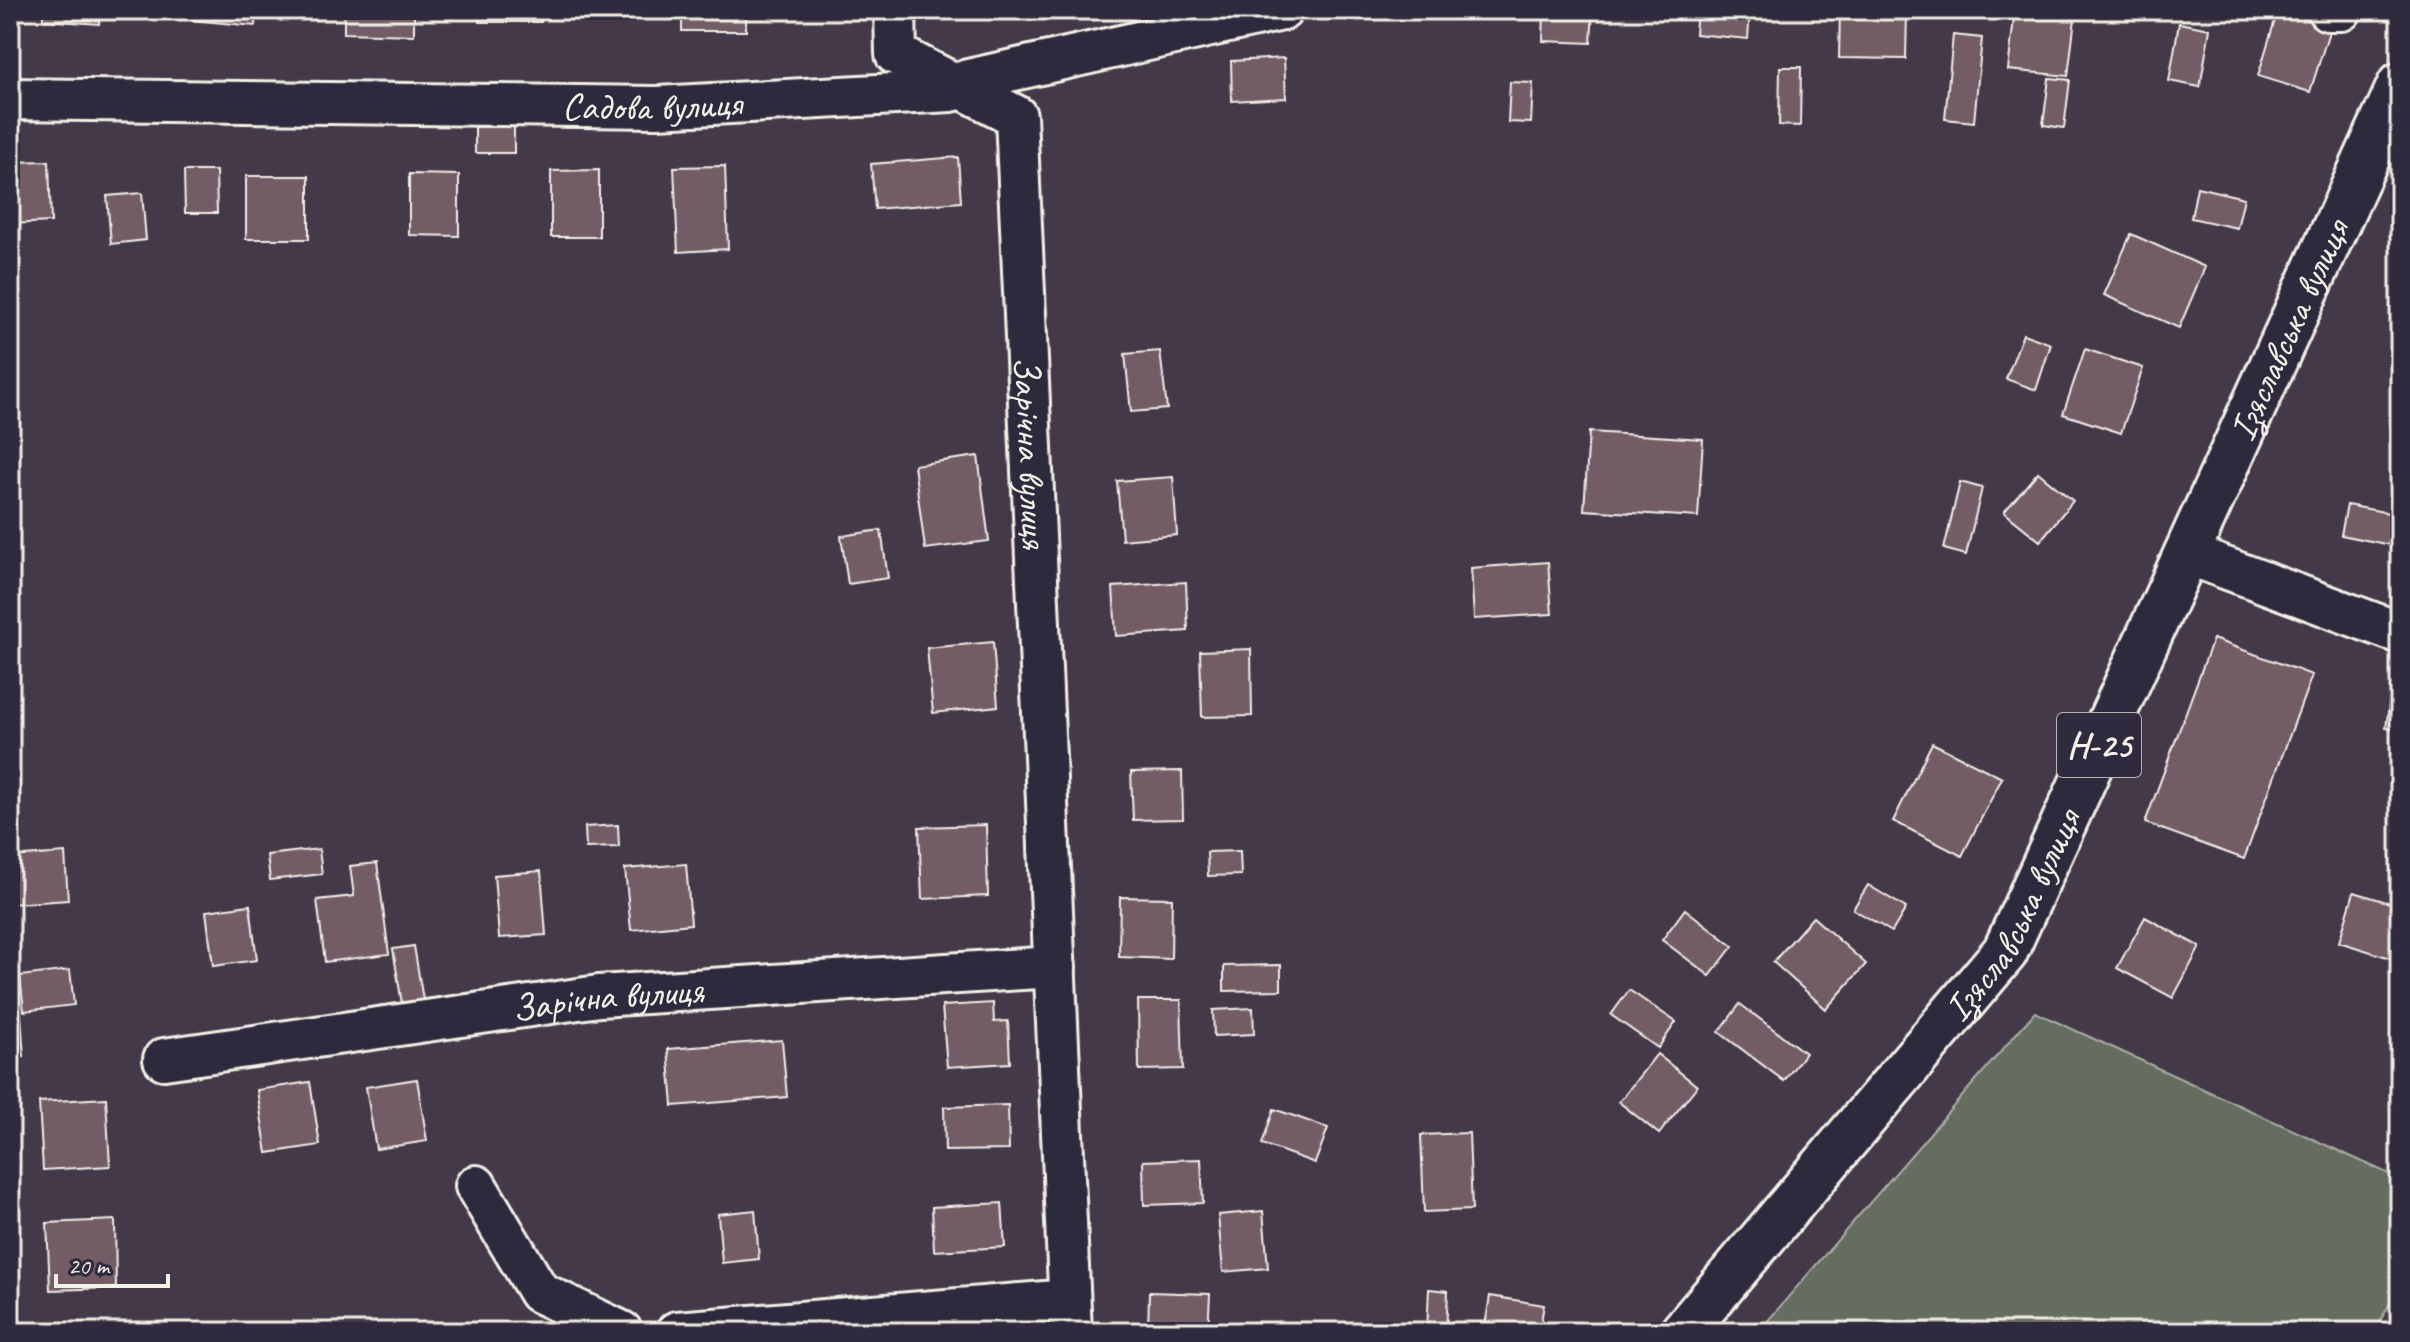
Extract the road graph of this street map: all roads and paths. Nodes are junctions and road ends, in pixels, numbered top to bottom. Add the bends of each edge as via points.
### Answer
1 (895, 10) edge
2 (1282, 10) edge
3 (2328, 10) edge
4 (2341, 10) edge
5 (955, 83) junction
6 (2400, 85) edge
7 (10, 99) edge
8 (2185, 553) junction
9 (2400, 633) edge
10 (1055, 967) junction
11 (164, 1059) dead end
12 (476, 1186) dead end
13 (1070, 1316) edge
14 (622, 1332) edge
15 (677, 1332) edge
16 (1683, 1332) edge

1 - 5 street, Зарічна вулиця via 896,54
2 - 5 street, Садова вулиця
3 - 4 street
5 - 7 street, Садова вулиця via 951,91 657,107
5 - 10 street, Зарічна вулиця via 1016,116
6 - 8 main road, Ізяславська вулиця / Н-25
8 - 9 street
8 - 16 main road, Ізяславська вулиця / Н-25 via 2005,952
10 - 11 street, Зарічна вулиця via 599,996
10 - 13 street, Зарічна вулиця
12 - 14 street via 539,1292
13 - 15 street, Зарічна вулиця

